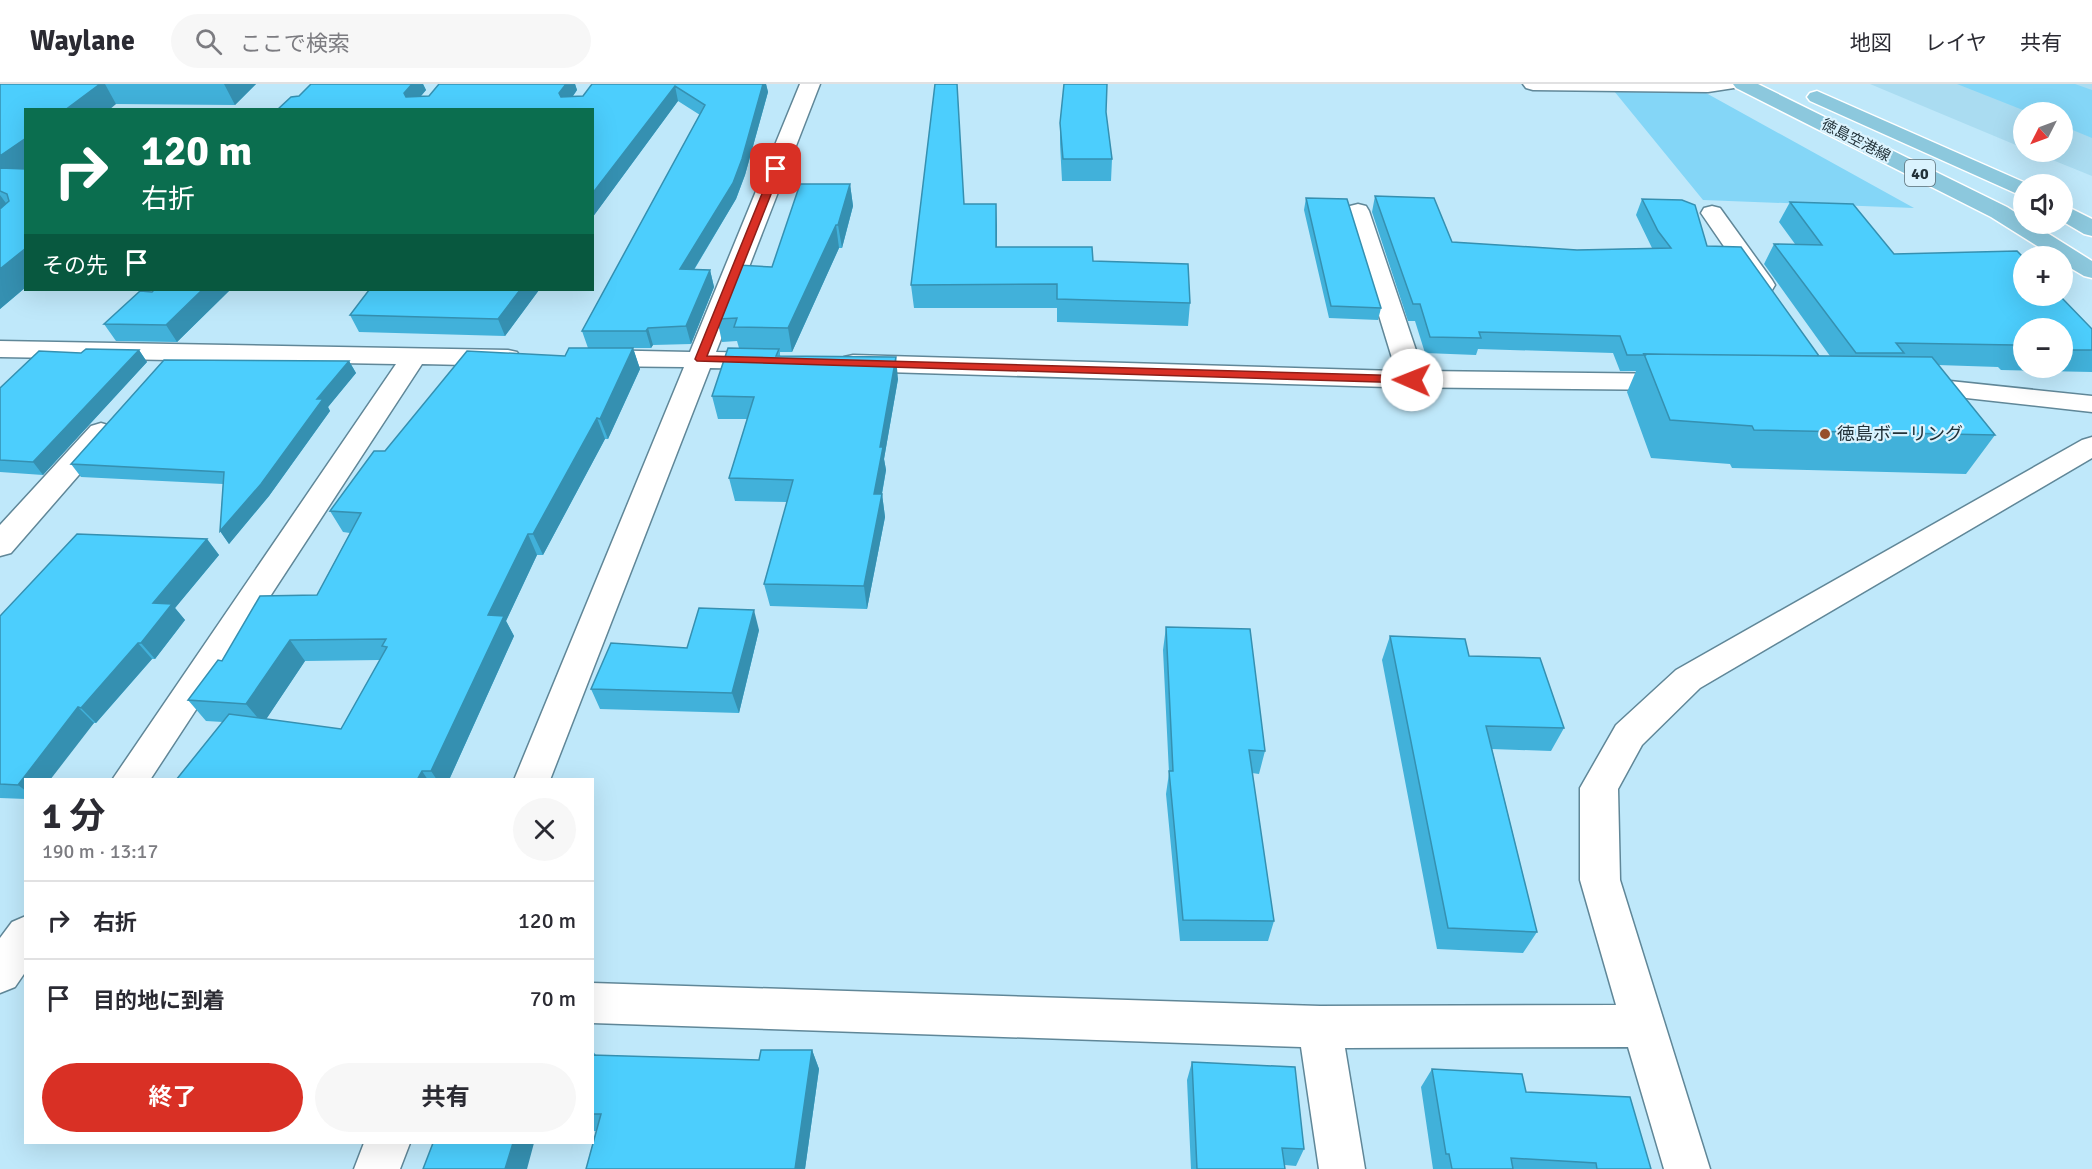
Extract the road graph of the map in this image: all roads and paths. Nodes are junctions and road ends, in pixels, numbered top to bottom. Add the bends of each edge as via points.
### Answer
1 (810, 84) edge
2 (1533, 84) edge
3 (1727, 84) edge
4 (1743, 84) edge
5 (1799, 89) dead end
6 (2013, 186) edge
7 (1358, 212) dead end
8 (1712, 213) dead end
9 (2073, 218) edge
10 (2092, 229) edge
11 (2092, 271) edge
12 (1780, 308) edge
13 (0, 350) edge
14 (172, 353) junction
15 (414, 357) junction
16 (533, 358) edge
17 (569, 358) edge
18 (700, 359) junction
19 (795, 362) edge
20 (831, 363) edge
21 (149, 379) edge
22 (1412, 380) junction
23 (1705, 383) edge
24 (1892, 385) edge
25 (2092, 404) edge
26 (117, 414) edge
27 (2092, 446) edge
28 (0, 545) edge
29 (131, 778) edge
30 (533, 778) edge
31 (24, 938) edge
32 (0, 973) edge
33 (0, 984) edge
34 (24, 985) edge
35 (594, 1003) edge
36 (1643, 1026) junction
37 (1320, 1027) junction
38 (387, 1144) edge
39 (377, 1169) edge
40 (1342, 1169) edge
41 (1688, 1169) edge

1 - 18 street
2 - 3 street
4 - 11 main road, 徳島空港線 / 40 via 1999,212
5 - 6 main road, 徳島空港線 / 40
7 - 22 street
8 - 12 street
9 - 10 main road
13 - 14 street
14 - 15 street
14 - 21 street
15 - 16 street
15 - 29 street
17 - 18 street
18 - 19 street
18 - 30 street
20 - 22 street
22 - 23 street
24 - 25 street
26 - 28 street
27 - 36 street via 1688,679 1629,735 1599,788 1600,880
31 - 32 street
33 - 34 street
35 - 37 street
36 - 37 street
36 - 41 street
37 - 40 street
38 - 39 street

